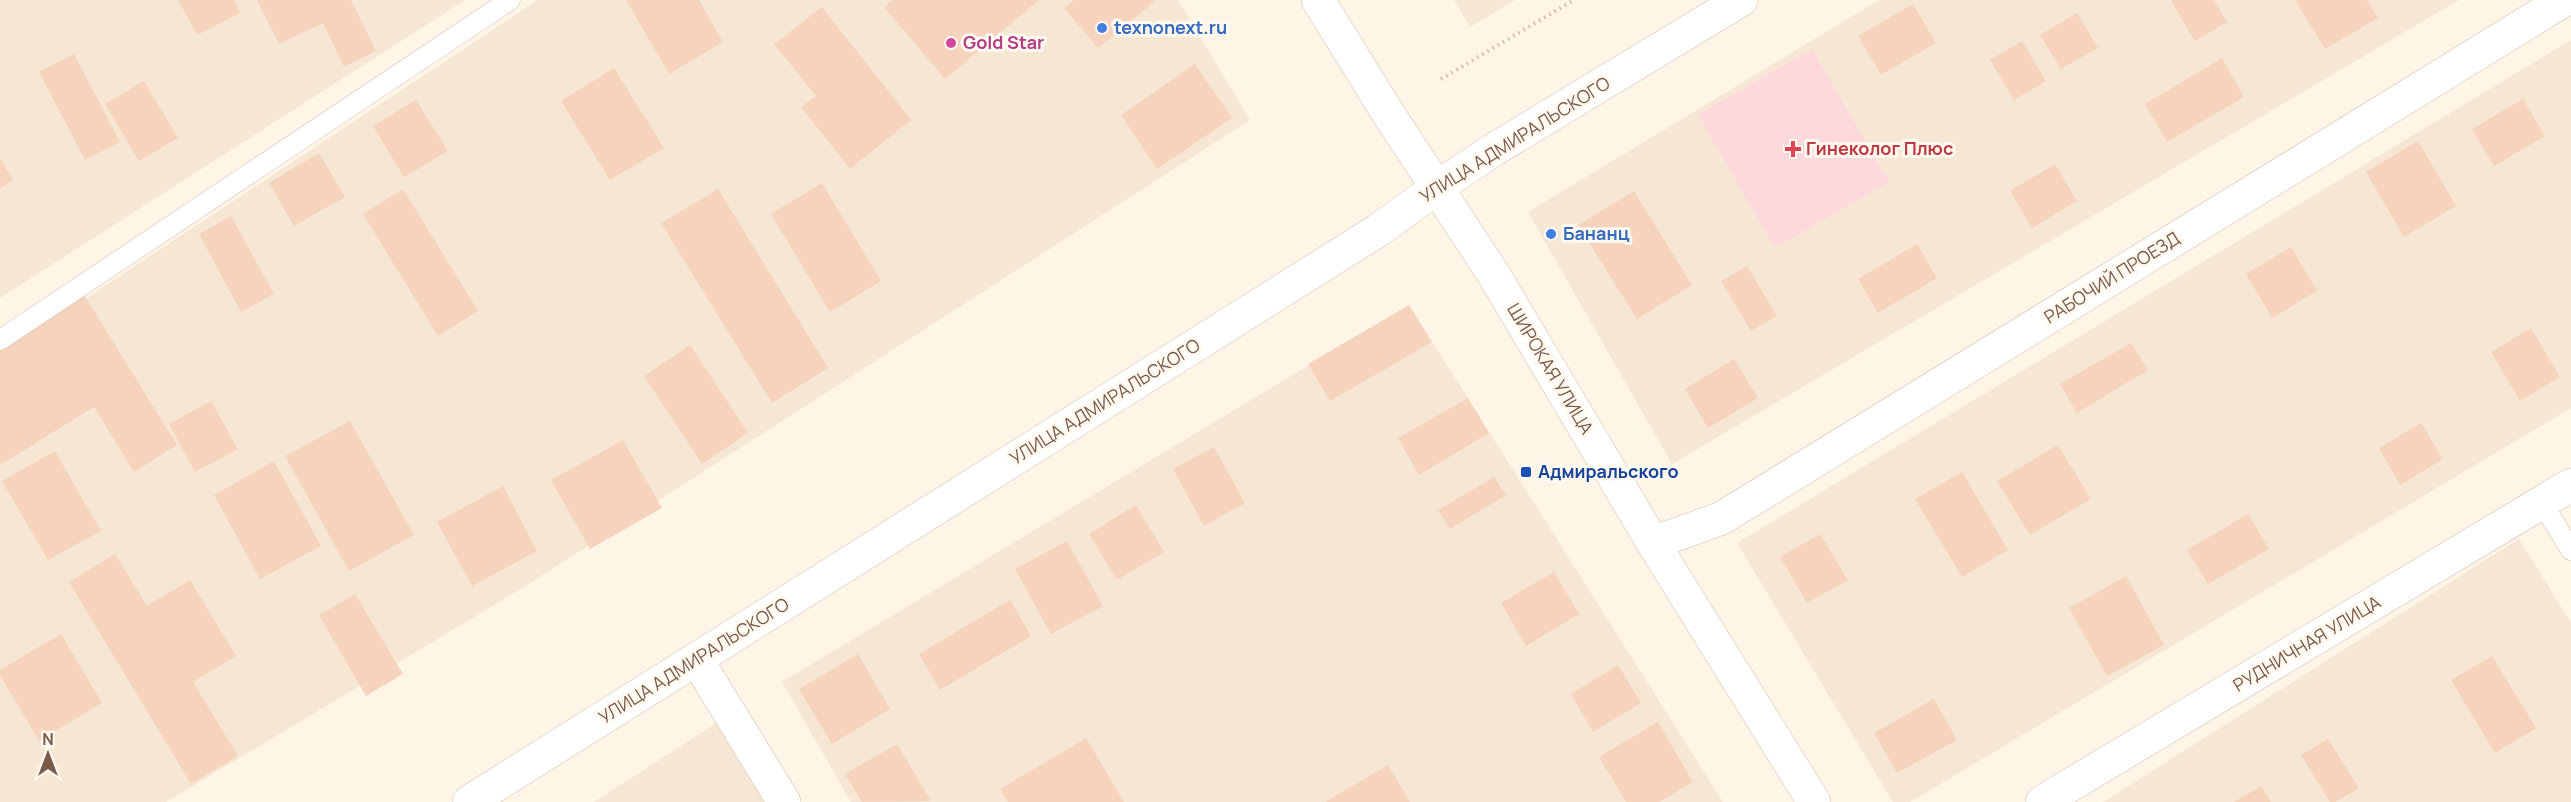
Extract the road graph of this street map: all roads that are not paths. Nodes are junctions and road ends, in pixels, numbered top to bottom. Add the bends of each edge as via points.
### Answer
1 (510, 0) edge
2 (1318, 0) edge
3 (1741, 0) edge
4 (2564, 0) edge
5 (1438, 187) junction
6 (0, 340) edge
7 (2571, 485) edge
8 (2542, 503) junction
9 (1653, 543) junction
10 (2571, 550) edge
11 (697, 660) junction
12 (469, 802) edge
13 (784, 802) edge
14 (1814, 802) edge
15 (2042, 802) edge

1 - 6 lane
2 - 5 street, ШИРОКАЯ УЛИЦА
3 - 5 street, УЛИЦА АДМИРАЛЬСКОГО
4 - 9 street, РАБОЧИЙ ПРОЕЗД via 1722,518
5 - 9 street, ШИРОКАЯ УЛИЦА
5 - 11 street, УЛИЦА АДМИРАЛЬСКОГО via 1377,231
7 - 8 street, РУДНИЧНАЯ УЛИЦА
8 - 10 lane
8 - 15 street, РУДНИЧНАЯ УЛИЦА
9 - 14 street, ШИРОКАЯ УЛИЦА
11 - 12 street, УЛИЦА АДМИРАЛЬСКОГО
11 - 13 street

